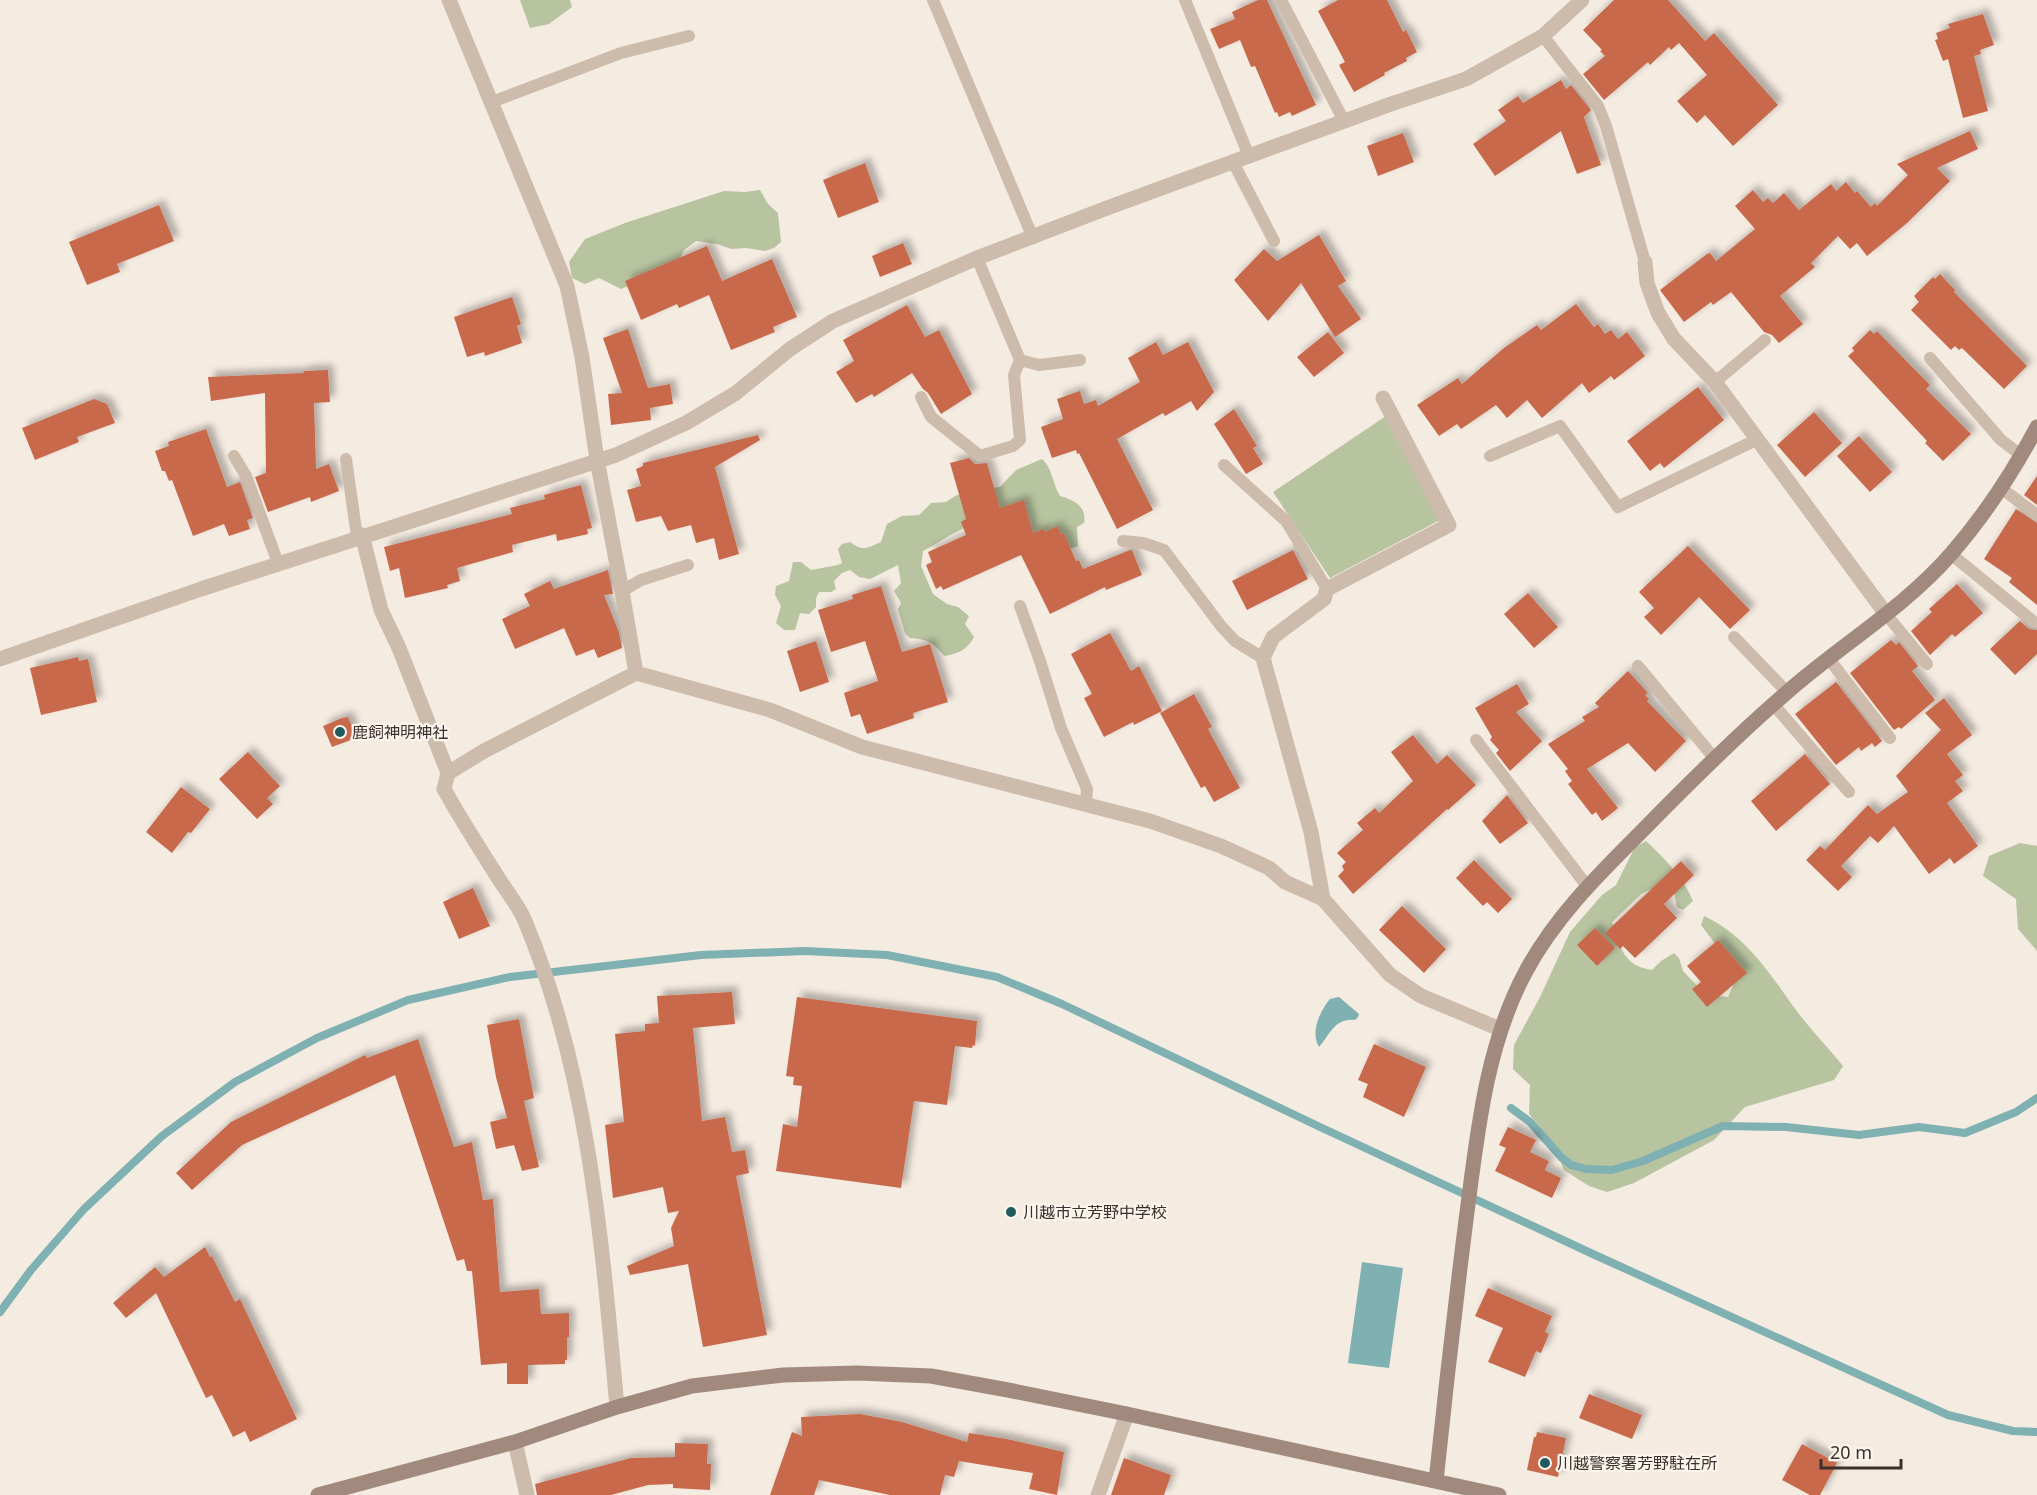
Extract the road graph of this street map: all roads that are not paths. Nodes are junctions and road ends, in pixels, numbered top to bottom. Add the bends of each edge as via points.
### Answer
1 (449, 0) edge
2 (933, 0) edge
3 (1185, 0) edge
4 (1281, 0) edge
5 (1582, 0) edge
6 (689, 36) dead end
7 (1543, 36) junction
8 (492, 102) junction
9 (1344, 121) junction
10 (1249, 156) junction
11 (1233, 162) junction
12 (1032, 238) junction
13 (1274, 241) dead end
14 (978, 258) junction
15 (1645, 262) joint
16 (1765, 340) dead end
17 (1930, 358) dead end
18 (1020, 360) junction
19 (1080, 360) dead end
20 (1715, 382) junction
21 (921, 397) dead end
22 (1383, 398) dead end
23 (2036, 433) edge
24 (1758, 439) junction
25 (2021, 454) junction
26 (234, 456) dead end
27 (1490, 456) dead end
28 (346, 459) dead end
29 (597, 460) junction
30 (1224, 465) dead end
31 (2001, 488) junction
32 (2037, 515) edge
33 (359, 536) junction
34 (1123, 541) dead end
35 (1951, 554) junction
36 (278, 563) junction
37 (688, 565) dead end
38 (1327, 589) junction
39 (622, 591) junction
40 (1020, 606) dead end
41 (1886, 614) junction
42 (2034, 622) dead end
43 (1734, 637) dead end
44 (0, 658) edge
45 (1263, 658) junction
46 (1829, 659) junction
47 (1927, 664) dead end
48 (1638, 666) dead end
49 (636, 673) junction
50 (1787, 692) junction
51 (1773, 704) junction
52 (1890, 738) dead end
53 (1476, 740) dead end
54 (1715, 759) junction
55 (448, 773) junction
56 (1849, 792) dead end
57 (1086, 804) junction
58 (1587, 886) junction
59 (1323, 899) junction
60 (1500, 1029) junction
61 (616, 1407) junction
62 (1126, 1414) junction
63 (514, 1442) junction
64 (1436, 1481) junction
65 (345, 1492) edge
66 (318, 1495) edge
67 (527, 1495) edge
68 (1098, 1495) edge
69 (1499, 1495) edge

1 - 8 street
2 - 12 lane
3 - 10 lane
4 - 9 lane
5 - 7 street
6 - 8 lane via 621,53
7 - 9 street via 1466,79
7 - 15 lane via 1598,106
8 - 29 street via 567,286
9 - 10 street
10 - 11 street
11 - 12 street
11 - 13 lane
12 - 14 street
14 - 18 lane
14 - 29 street via 833,321 790,349 736,393 686,423
15 - 20 street via 1647,283 1658,313 1674,339
16 - 20 lane
17 - 25 lane via 2001,440
18 - 19 lane via 1039,365
18 - 21 lane via 1014,375 1020,441 1013,446 980,456 931,417
20 - 24 street
22 - 38 street via 1449,525
23 - 25 street
24 - 27 lane via 1618,507 1560,426
24 - 41 street
25 - 31 street
26 - 36 lane via 246,476
28 - 33 lane
29 - 33 street
29 - 39 street
30 - 38 lane via 1286,521
31 - 32 lane
31 - 35 street
33 - 36 street
33 - 55 street via 381,610
34 - 45 lane via 1164,550 1221,626 1235,641
35 - 41 street
35 - 42 lane
36 - 44 street
37 - 39 lane via 641,580
38 - 45 street via 1324,599 1314,608 1272,637
39 - 49 street
40 - 57 lane via 1061,728 1087,789
41 - 46 street
41 - 47 lane
43 - 50 lane
45 - 59 street via 1311,832
46 - 50 street
46 - 52 lane
48 - 54 lane
49 - 55 street
49 - 57 street via 770,710 862,747
50 - 51 street
51 - 54 street
51 - 56 lane
53 - 58 lane
54 - 58 street
55 - 61 street via 444,789 524,918 550,985 570,1057 602,1254
57 - 59 street via 1221,846
58 - 60 street via 1549,932
59 - 60 street via 1390,975 1421,996
60 - 64 street via 1472,1172
61 - 62 street via 692,1386 783,1375 857,1373 931,1376
61 - 63 street
62 - 64 street
62 - 68 street
63 - 65 street
63 - 67 street
64 - 69 street
65 - 66 street

